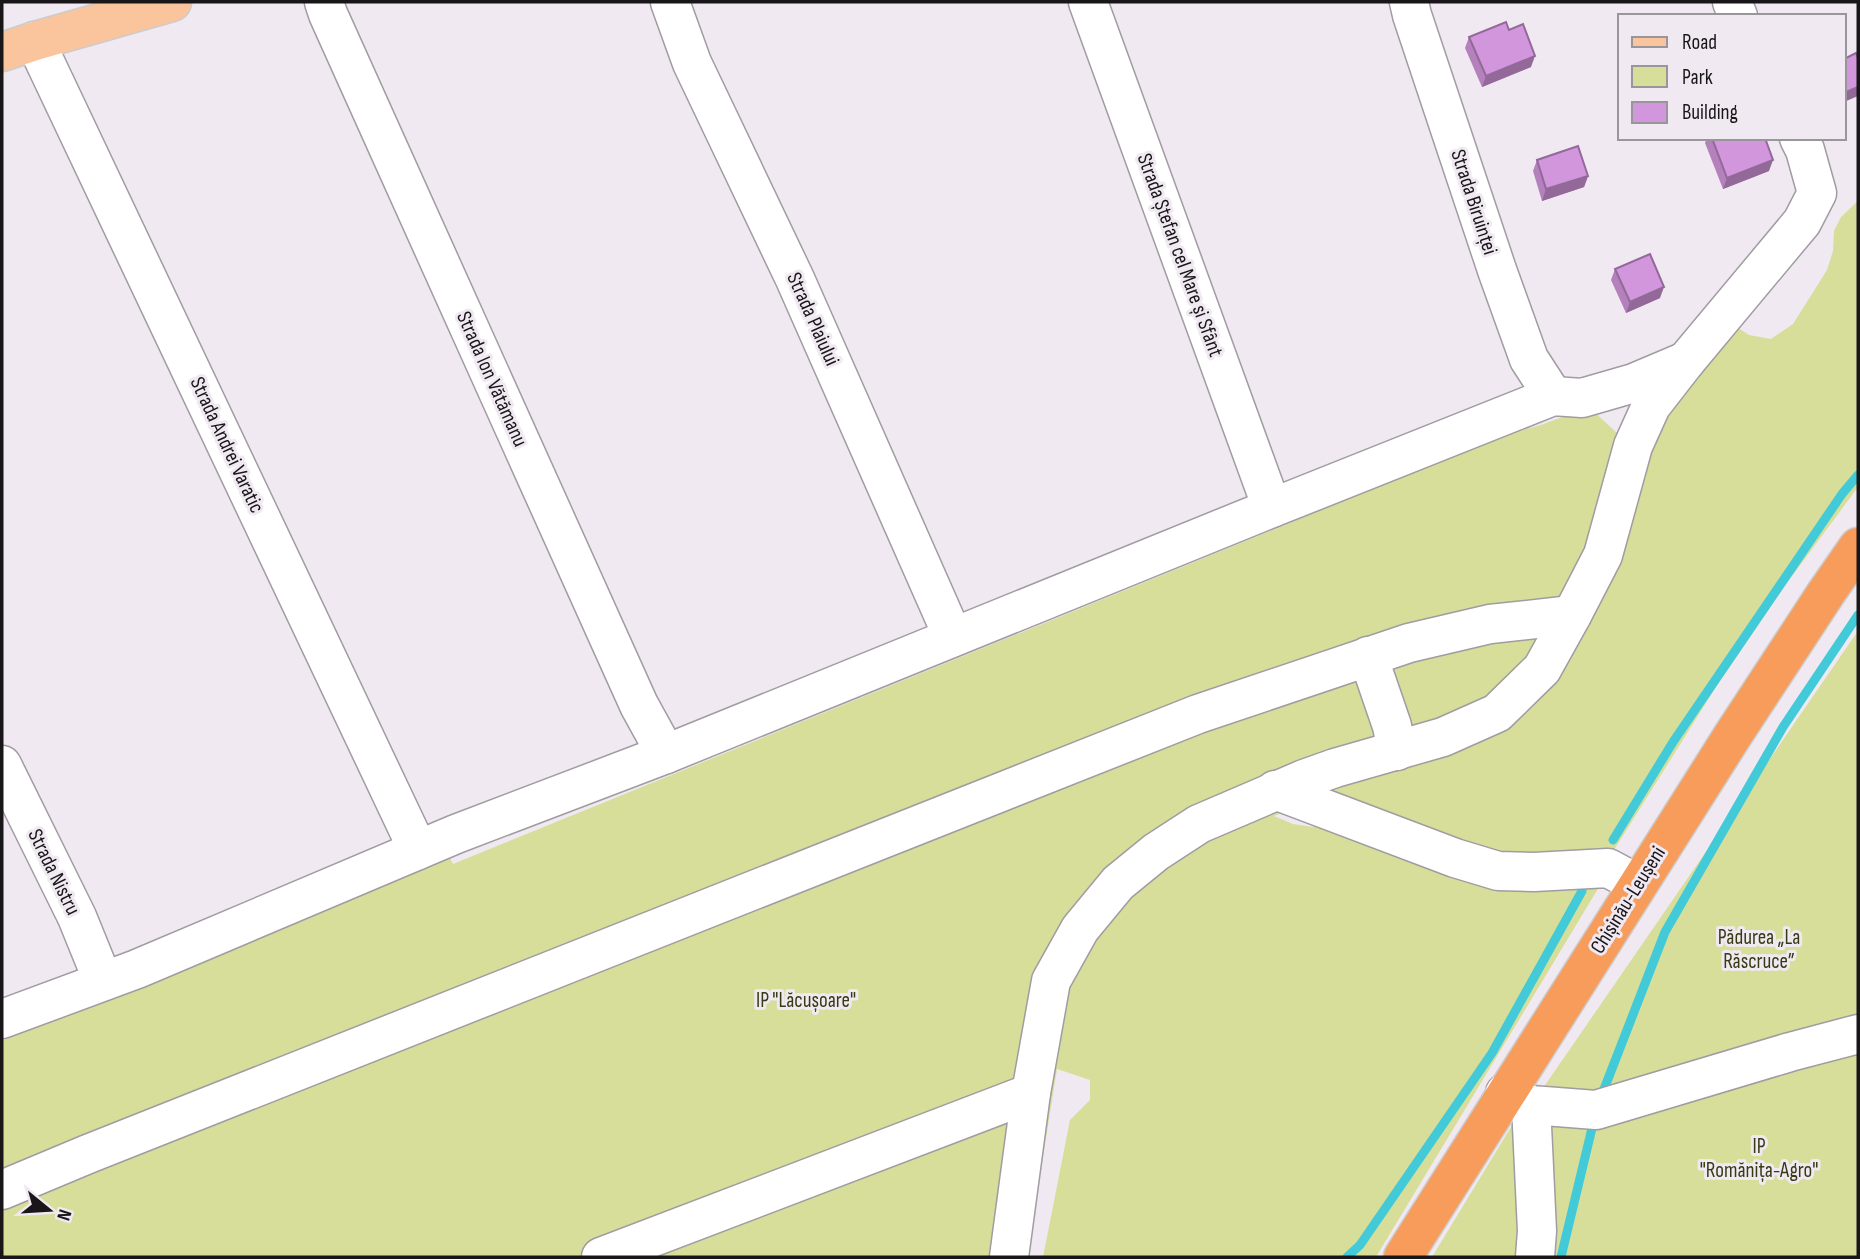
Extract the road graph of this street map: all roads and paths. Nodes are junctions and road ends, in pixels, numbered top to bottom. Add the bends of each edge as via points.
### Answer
1 (172, 2) edge
2 (324, 2) edge
3 (670, 2) edge
4 (1088, 2) edge
5 (1409, 2) edge
6 (18, 46) edge
7 (1800, 140) edge
8 (1686, 361) junction
9 (1599, 393) junction
10 (1553, 396) junction
11 (1633, 446) junction
12 (1272, 508) junction
13 (1858, 547) edge
14 (1572, 615) junction
15 (953, 637) junction
16 (1368, 656) junction
17 (1397, 751) junction
18 (666, 754) junction
19 (2, 765) edge
20 (1275, 790) junction
21 (418, 850) junction
22 (1638, 884) junction
23 (103, 981) junction
24 (2, 1019) edge
25 (1858, 1034) edge
26 (1031, 1093) junction
27 (1518, 1099) junction
28 (2, 1190) edge
29 (601, 1257) edge
30 (1009, 1257) edge
31 (1403, 1257) edge
32 (1535, 1257) edge

1 - 6 main road
2 - 18 street, Strada Ion Vătămanu via 639,705
3 - 15 street, Strada Plaiului via 692,63 796,279
4 - 12 street, Strada Ștefan cel Mare și Sfânt
5 - 10 street, Strada Biruinței via 1529,359
6 - 21 street, Strada Andrei Varatic
7 - 8 street via 1817,193 1802,222
8 - 9 street
8 - 11 street via 1651,406
9 - 10 street via 1582,398
9 - 11 street via 1624,412
10 - 12 street
11 - 14 street via 1603,555
12 - 15 street
13 - 22 highway, Chișinău-Leușeni
14 - 16 street via 1490,624
14 - 17 street via 1542,669 1497,713
15 - 18 street
16 - 17 street
16 - 28 street via 1198,714
17 - 20 street
18 - 21 street
19 - 23 street, Strada Nistru via 77,917
20 - 22 street via 1498,871 1608,868
20 - 26 street via 1199,824 1156,852 1118,883 1080,929 1051,981
21 - 23 street
22 - 27 highway, Chișinău-Leușeni
23 - 24 street
25 - 27 street via 1596,1110
26 - 29 street
26 - 30 street
27 - 31 highway, Chișinău-Leușeni
27 - 32 street via 1537,1231

